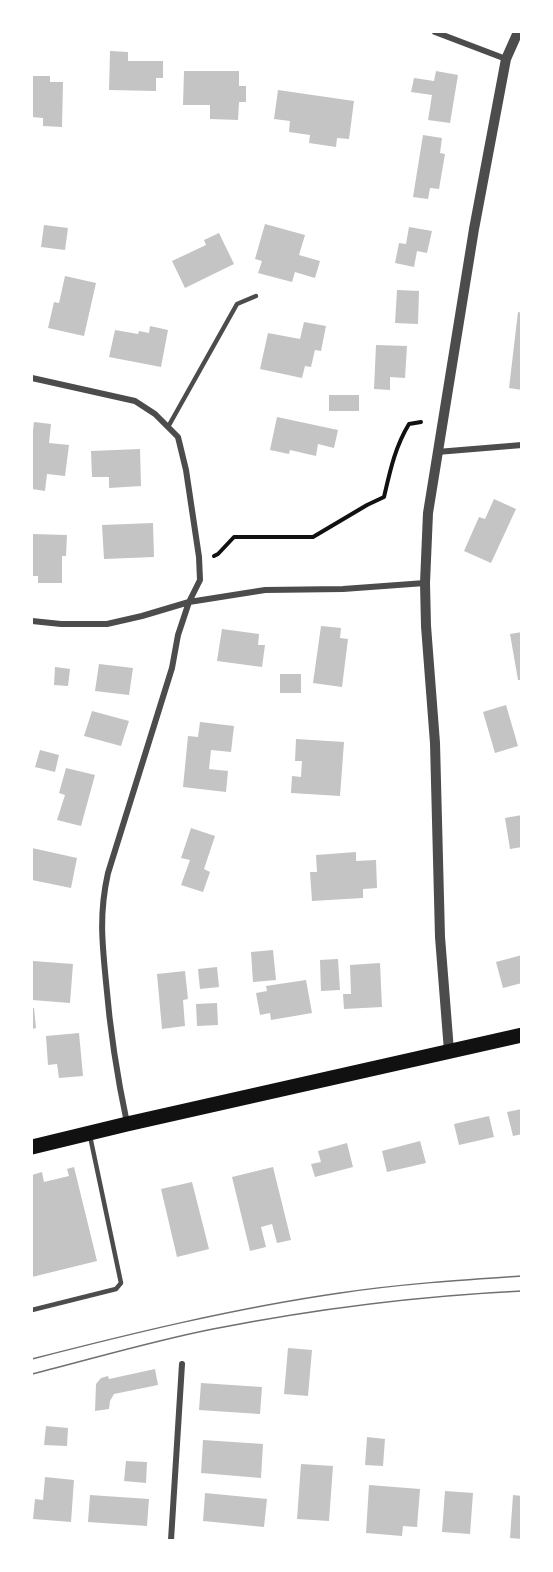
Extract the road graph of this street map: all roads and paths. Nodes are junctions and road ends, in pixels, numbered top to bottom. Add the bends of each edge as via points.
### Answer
1 (435, 32) edge
2 (518, 32) edge
3 (506, 59) junction
4 (256, 296) dead end
5 (32, 378) edge
6 (421, 422) dead end
7 (168, 427) junction
8 (522, 445) edge
9 (437, 452) junction
10 (214, 556) dead end
11 (424, 583) junction
12 (189, 602) junction
13 (32, 621) edge
14 (522, 1035) edge
15 (449, 1051) junction
16 (128, 1124) junction
17 (90, 1133) junction
18 (32, 1148) edge
19 (32, 1310) edge
20 (182, 1364) dead end
21 (171, 1540) edge

1 - 3 street
2 - 3 street
3 - 9 street
4 - 7 lane via 237,304
5 - 7 street via 135,401
6 - 10 path via 409,424 402,436 384,497 313,537 234,537
7 - 12 street via 178,437 186,470 199,557 200,580
8 - 9 street
9 - 11 street
11 - 12 street via 265,590
11 - 15 street
12 - 13 street via 107,624
12 - 16 street via 102,900 107,1002
14 - 15 main road
15 - 16 main road
16 - 17 main road
17 - 18 main road
17 - 19 lane via 121,1283 116,1289
20 - 21 street

